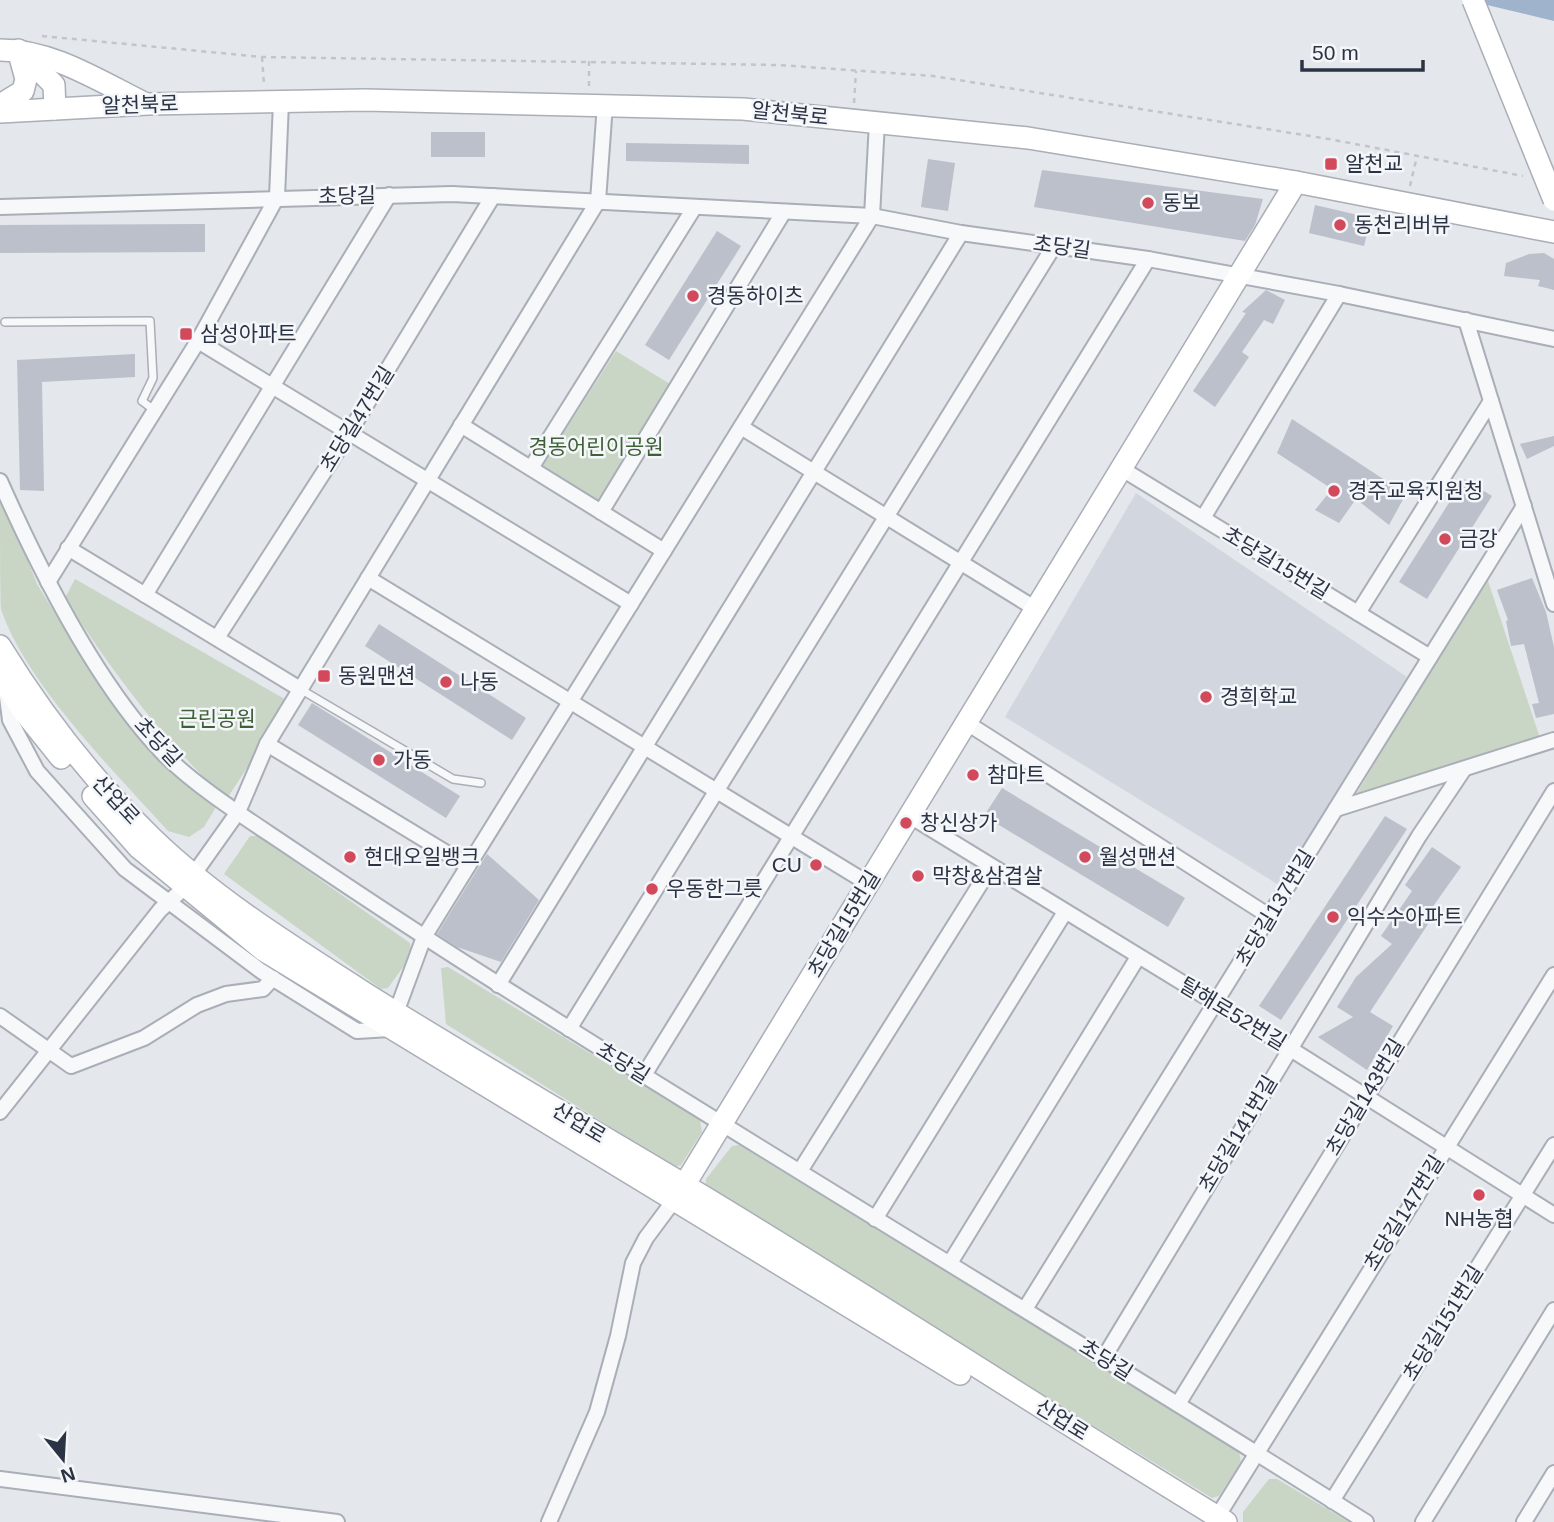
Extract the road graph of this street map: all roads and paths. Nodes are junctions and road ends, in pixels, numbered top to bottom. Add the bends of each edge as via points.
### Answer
1 (1473, 0) edge
2 (16, 45) edge
3 (262, 57) junction
4 (589, 61) junction
5 (856, 71) junction
6 (273, 102) junction
7 (148, 104) junction
8 (598, 104) junction
9 (0, 105) edge
10 (55, 109) junction
11 (0, 112) edge
12 (853, 120) junction
13 (877, 122) junction
14 (1417, 156) junction
15 (1531, 177) dead end
16 (1296, 182) junction
17 (389, 195) junction
18 (277, 197) junction
19 (493, 197) junction
20 (1554, 200) edge
21 (598, 201) junction
22 (1405, 203) junction
23 (0, 207) edge
24 (694, 208) junction
25 (783, 213) junction
26 (872, 216) junction
27 (1554, 232) edge
28 (961, 233) junction
29 (1054, 246) junction
30 (1148, 259) junction
31 (1239, 278) junction
32 (1339, 294) junction
33 (1466, 320) junction
34 (5, 322) dead end
35 (1554, 339) edge
36 (198, 341) junction
37 (272, 386) junction
38 (1491, 401) junction
39 (154, 411) junction
40 (461, 425) junction
41 (741, 427) junction
42 (349, 433) junction
43 (531, 468) junction
44 (1122, 469) junction
45 (814, 472) junction
46 (427, 480) junction
47 (0, 481) edge
48 (1524, 506) junction
49 (601, 512) junction
50 (887, 516) junction
51 (1203, 518) junction
52 (68, 548) junction
53 (664, 551) junction
54 (960, 563) junction
55 (368, 578) junction
56 (48, 582) junction
57 (145, 595) junction
58 (631, 604) junction
59 (1554, 604) edge
60 (1037, 609) junction
61 (1358, 613) junction
62 (217, 638) junction
63 (0, 646) edge
64 (1430, 657) junction
65 (3, 679) edge
66 (300, 689) junction
67 (570, 702) junction
68 (967, 723) junction
69 (1554, 740) edge
70 (267, 744) junction
71 (645, 747) junction
72 (1464, 769) junction
73 (481, 783) dead end
74 (716, 791) junction
75 (1554, 791) edge
76 (1336, 809) junction
77 (237, 812) junction
78 (910, 817) junction
79 (791, 837) junction
80 (468, 866) junction
81 (991, 867) junction
82 (188, 881) junction
83 (869, 884) junction
84 (167, 903) junction
85 (1065, 912) junction
86 (1269, 916) junction
87 (424, 937) junction
88 (1138, 957) junction
89 (1554, 975) edge
90 (273, 978) junction
91 (498, 985) junction
92 (1216, 1004) junction
93 (0, 1016) edge
94 (393, 1021) junction
95 (569, 1029) junction
96 (1289, 1048) junction
97 (47, 1049) junction
98 (644, 1075) junction
99 (1364, 1098) junction
100 (0, 1112) edge
101 (720, 1125) junction
102 (1554, 1145) edge
103 (1444, 1147) junction
104 (800, 1171) junction
105 (680, 1192) junction
106 (1522, 1195) junction
107 (1554, 1215) edge
108 (875, 1219) junction
109 (950, 1263) junction
110 (1025, 1309) junction
111 (1554, 1310) edge
112 (1102, 1359) junction
113 (1178, 1404) junction
114 (1255, 1452) junction
115 (1554, 1473) edge
116 (0, 1479) edge
117 (1332, 1501) junction
118 (1214, 1521) edge
119 (337, 1522) edge
120 (549, 1522) edge
121 (1366, 1522) edge
122 (1423, 1522) edge
123 (1524, 1522) edge

1 - 20 street, bridge
2 - 3 path
2 - 7 street
2 - 9 street via 26,79 23,91
2 - 10 street via 54,85
3 - 4 path
3 - 6 path
4 - 5 path
4 - 8 path
5 - 12 path
5 - 14 path via 933,76
6 - 7 street, 알천북로
6 - 8 street, 알천북로
6 - 18 street
7 - 10 street, 알천북로
8 - 12 street, 알천북로 via 743,109
8 - 21 street
10 - 11 street, 알천북로
12 - 13 street, 알천북로
13 - 16 street, 알천북로 via 1028,138
13 - 26 street
14 - 15 path
14 - 22 path
16 - 22 street, 알천북로
16 - 31 street
17 - 18 street, 초당길
17 - 19 street, 초당길
17 - 37 street
18 - 23 street, 초당길
18 - 36 street
19 - 21 street, 초당길
19 - 42 street, 초당길47번길
21 - 24 street, 초당길
21 - 40 street
22 - 27 street, 알천북로
24 - 25 street, 초당길
24 - 43 street
25 - 26 street, 초당길
25 - 49 street
26 - 28 street, 초당길
26 - 41 street
28 - 29 street, 초당길
28 - 45 street
29 - 30 street, 초당길
29 - 50 street
30 - 31 street, 초당길
30 - 54 street
31 - 32 street, 초당길
31 - 44 street, 초당길15번길
32 - 33 street, 초당길
32 - 51 street
33 - 35 street, 초당길
33 - 38 street
34 - 39 lane via 150,321 153,378 142,401
36 - 37 street
36 - 39 street
37 - 42 street
37 - 57 street
38 - 48 street
38 - 61 street
39 - 52 street
40 - 43 street
40 - 46 street
41 - 45 street
41 - 53 street
42 - 46 street
42 - 62 street, 초당길47번길
43 - 49 street
44 - 51 street, 초당길15번길
44 - 60 street, 초당길15번길
45 - 50 street
45 - 71 street
46 - 55 street
46 - 58 street
47 - 56 street, 초당길
48 - 59 street
48 - 64 street, 초당길137번길
49 - 53 street
50 - 54 street
50 - 74 street
51 - 61 street, 초당길15번길
52 - 56 street
52 - 57 street
53 - 58 street
54 - 60 street
54 - 79 street
55 - 66 street
55 - 67 street
56 - 77 street, 초당길 via 116,694 163,753
57 - 62 street
58 - 67 street
60 - 68 street, 초당길15번길
61 - 64 street, 초당길15번길
62 - 66 street
63 - 82 street, 산업로 via 30,695 98,782
64 - 76 street, 초당길137번길
65 - 82 street, 산업로 via 24,712 139,848
65 - 84 street via 10,720 37,771 125,869
66 - 70 street
66 - 73 lane via 453,779
67 - 71 street
67 - 80 street
68 - 78 street, 초당길15번길
68 - 86 street
69 - 72 street
70 - 77 street
70 - 80 street
71 - 74 street
71 - 91 street
72 - 76 street
72 - 96 street, 초당길141번길
74 - 79 street
74 - 95 street
75 - 99 street, 초당길143번길
76 - 86 street, 초당길137번길
77 - 82 street
77 - 87 street, 초당길
78 - 81 street, 탈해로52번길
78 - 83 street, 초당길15번길
79 - 83 street
79 - 98 street
80 - 87 street
81 - 85 street, 탈해로52번길
81 - 104 street
82 - 84 street
82 - 94 street, 산업로 via 263,950
83 - 101 street, 초당길15번길
84 - 90 street
84 - 97 street
85 - 88 street, 탈해로52번길
85 - 108 street
86 - 92 street, 초당길137번길
87 - 91 street, 초당길
87 - 94 street
88 - 92 street, 탈해로52번길
88 - 109 street
89 - 103 street, 초당길147번길
90 - 94 street via 357,1031
90 - 97 street via 263,989 226,994 197,1005 144,1038 79,1064 71,1066
91 - 95 street, 초당길
92 - 96 street, 탈해로52번길
92 - 110 street, 초당길137번길
93 - 97 street
94 - 105 street, 산업로
95 - 98 street, 초당길
96 - 99 street, 탈해로52번길
96 - 112 street, 초당길141번길
97 - 100 street
98 - 101 street, 초당길
99 - 103 street, 탈해로52번길
99 - 113 street, 초당길143번길
101 - 104 street, 초당길
101 - 105 street, 초당길15번길
102 - 106 street, 초당길151번길
103 - 106 street, 탈해로52번길
103 - 114 street, 초당길147번길
104 - 108 street, 초당길
105 - 118 street, 산업로
105 - 120 street via 633,1263 597,1412
106 - 107 street, 탈해로52번길
106 - 117 street, 초당길151번길
108 - 109 street, 초당길
109 - 110 street, 초당길
110 - 112 street, 초당길
111 - 122 street
112 - 113 street, 초당길
113 - 114 street, 초당길
114 - 117 street, 초당길
114 - 118 street, 초당길147번길
115 - 123 street
116 - 119 street
117 - 121 street, 초당길

